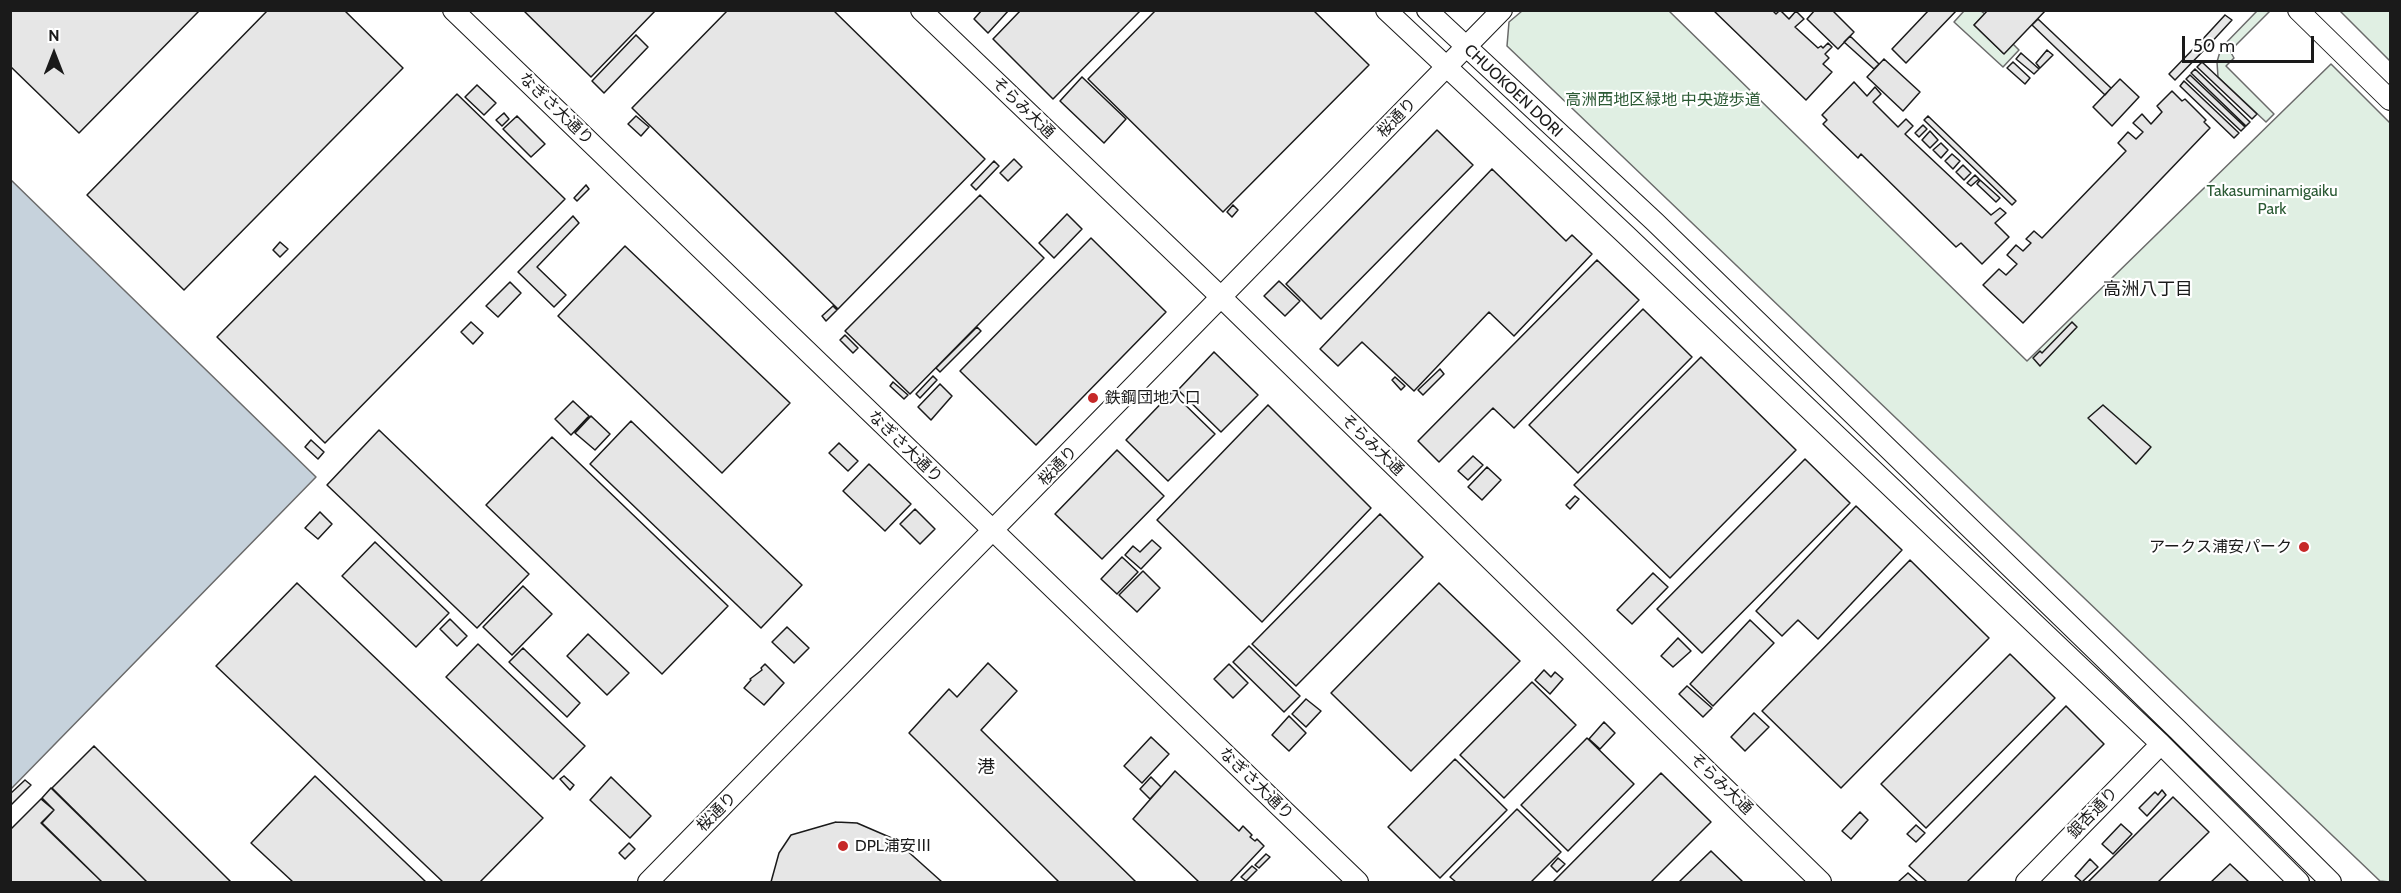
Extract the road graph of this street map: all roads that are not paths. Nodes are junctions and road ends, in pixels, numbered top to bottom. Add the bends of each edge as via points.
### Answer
1 (453, 10) edge
2 (921, 10) edge
3 (1386, 10) edge
4 (1427, 10) edge
5 (1502, 10) edge
6 (2298, 10) edge
7 (1466, 47) junction
8 (1446, 68) junction
9 (2391, 100) edge
10 (1222, 298) junction
11 (993, 532) junction
12 (2161, 744) junction
13 (648, 882) edge
14 (1358, 882) edge
15 (1821, 882) edge
16 (2026, 882) edge
17 (2299, 882) edge
18 (2331, 882) edge

1 - 11 street, なぎさ大通り
2 - 10 street, そらみ大通
3 - 8 street, CHUOKOEN DORI
4 - 7 street, CHUOKOEN DORI
5 - 7 street, 桜通り
6 - 9 street
7 - 8 street, 桜通り
7 - 18 street, CHUOKOEN DORI via 1600,171
8 - 10 street, 桜通り
8 - 12 street, CHUOKOEN DORI
10 - 11 street, 桜通り
10 - 15 street, そらみ大通
11 - 13 street, 桜通り
11 - 14 street, なぎさ大通り
12 - 16 street, 銀杏通り
12 - 17 street, CHUOKOEN DORI

